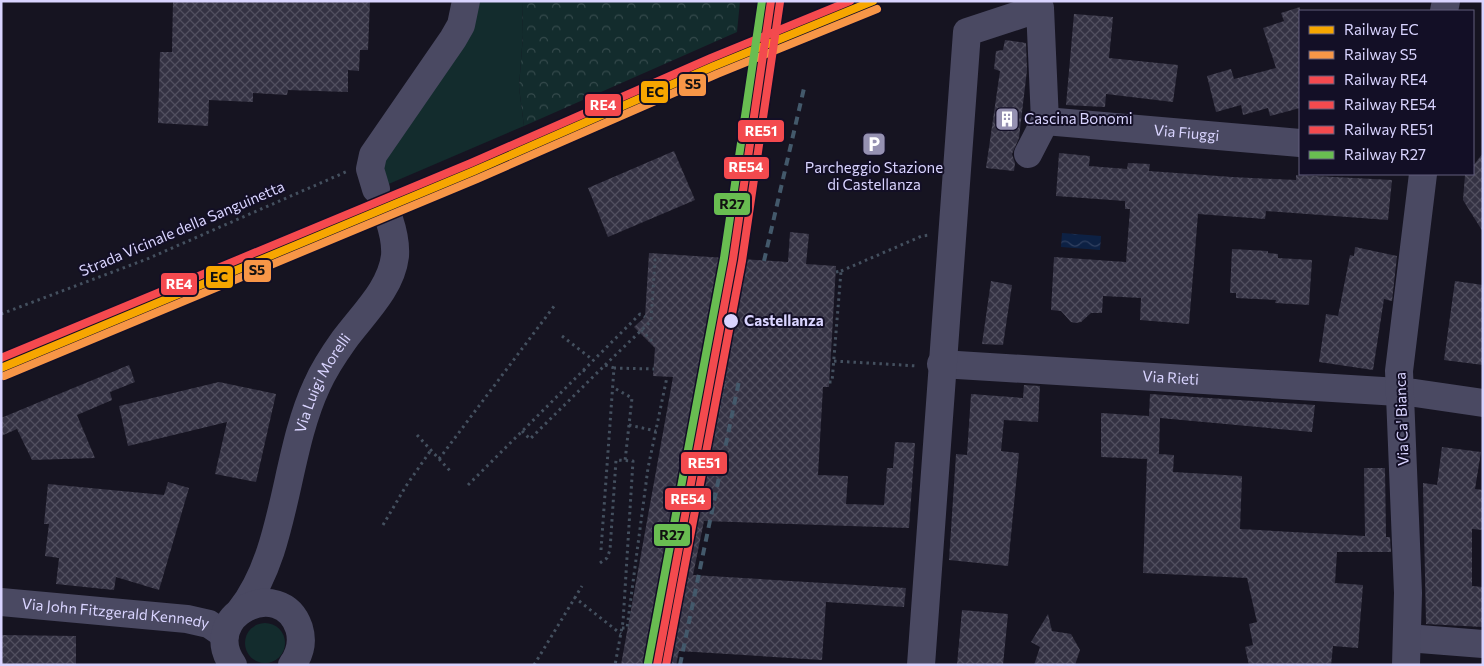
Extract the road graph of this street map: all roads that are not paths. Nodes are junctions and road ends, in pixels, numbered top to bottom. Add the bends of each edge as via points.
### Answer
1 (466, 1) edge
2 (1045, 121) junction
3 (1299, 143) edge
4 (1028, 154) dead end
5 (1423, 175) edge
6 (373, 179) road end
7 (389, 219) dead end
8 (941, 364) junction
9 (1399, 393) junction
10 (1483, 403) edge
11 (268, 561) junction
12 (1, 602) edge
13 (280, 607) junction
14 (240, 611) junction
15 (1483, 644) edge
16 (226, 652) edge
17 (1407, 652) edge
18 (297, 653) edge
19 (313, 665) edge
20 (921, 665) edge

1 - 6 street via 457,32 376,148 371,159
2 - 3 street, Via Fiuggi
2 - 4 street
2 - 8 street via 1040,8 966,32
5 - 9 street, Via Ca' Bianca
7 - 11 street, Via Luigi Morelli via 395,249 392,269 377,297 332,358 313,394 300,428
8 - 9 street, Via Rieti
8 - 20 street
9 - 10 street, Via Rieti
9 - 17 street, Via Ca' Bianca via 1408,575
11 - 13 street via 272,590
11 - 14 street
12 - 16 street, Via John Fitzgerald Kennedy via 187,618 209,624
13 - 14 street via 254,604
13 - 18 street via 296,622
14 - 16 street via 230,622
15 - 17 street
18 - 19 street

